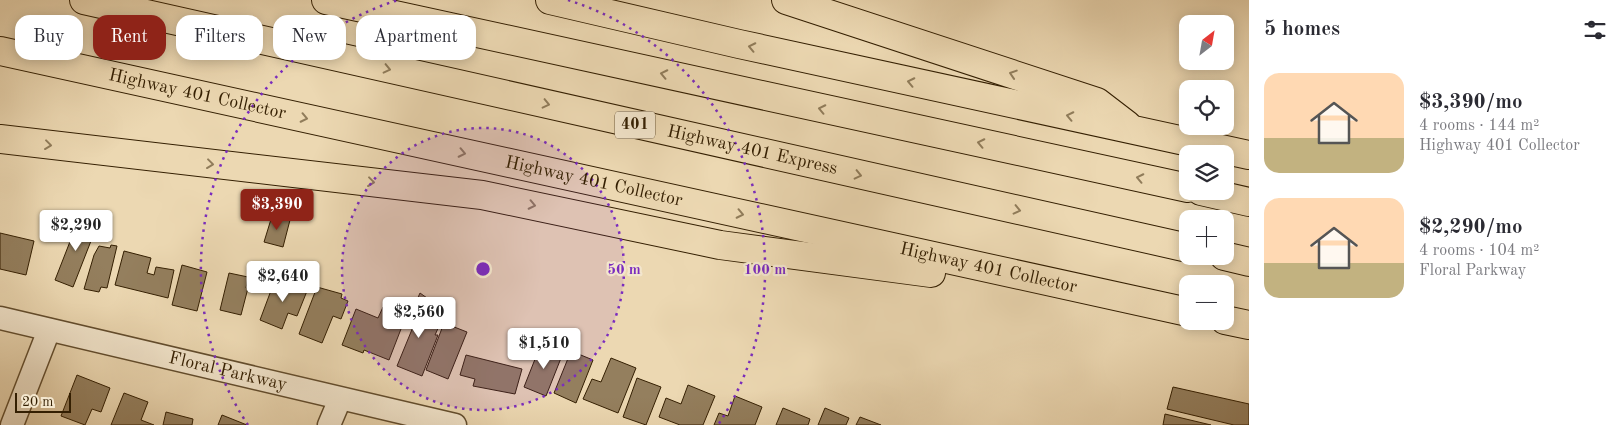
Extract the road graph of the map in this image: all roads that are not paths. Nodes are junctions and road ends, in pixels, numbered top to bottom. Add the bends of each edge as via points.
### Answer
1 (84, 0) edge
2 (326, 0) edge
3 (550, 0) edge
4 (786, 0) edge
5 (0, 51) edge
6 (0, 65) edge
7 (173, 90) junction
8 (1135, 131) junction
9 (0, 139) edge
10 (1249, 155) edge
11 (1179, 186) edge
12 (1234, 199) edge
13 (1249, 202) edge
14 (1179, 246) edge
15 (1234, 258) edge
16 (1249, 262) edge
17 (1115, 297) junction
18 (1179, 310) edge
19 (0, 318) edge
20 (1234, 322) edge
21 (1249, 325) edge
22 (49, 330) junction
23 (340, 399) junction
24 (12, 425) edge
25 (329, 425) edge
26 (455, 425) edge

1 -> 14 highway, Highway 401 Express / 401
11 -> 2 highway
8 -> 3 highway
8 -> 4 highway via 1097,102
5 - 7 highway, Highway 401 Collector
6 - 7 highway
7 -> 17 highway, Highway 401 Collector
8 - 10 highway
9 -> 17 highway via 482,195 720,245
12 - 13 highway
15 - 16 highway
17 - 18 highway, Highway 401 Collector
19 - 22 street, Floral Parkway
20 - 21 highway
22 - 23 street, Floral Parkway
22 - 24 street
23 - 25 street
23 - 26 street, Floral Parkway

